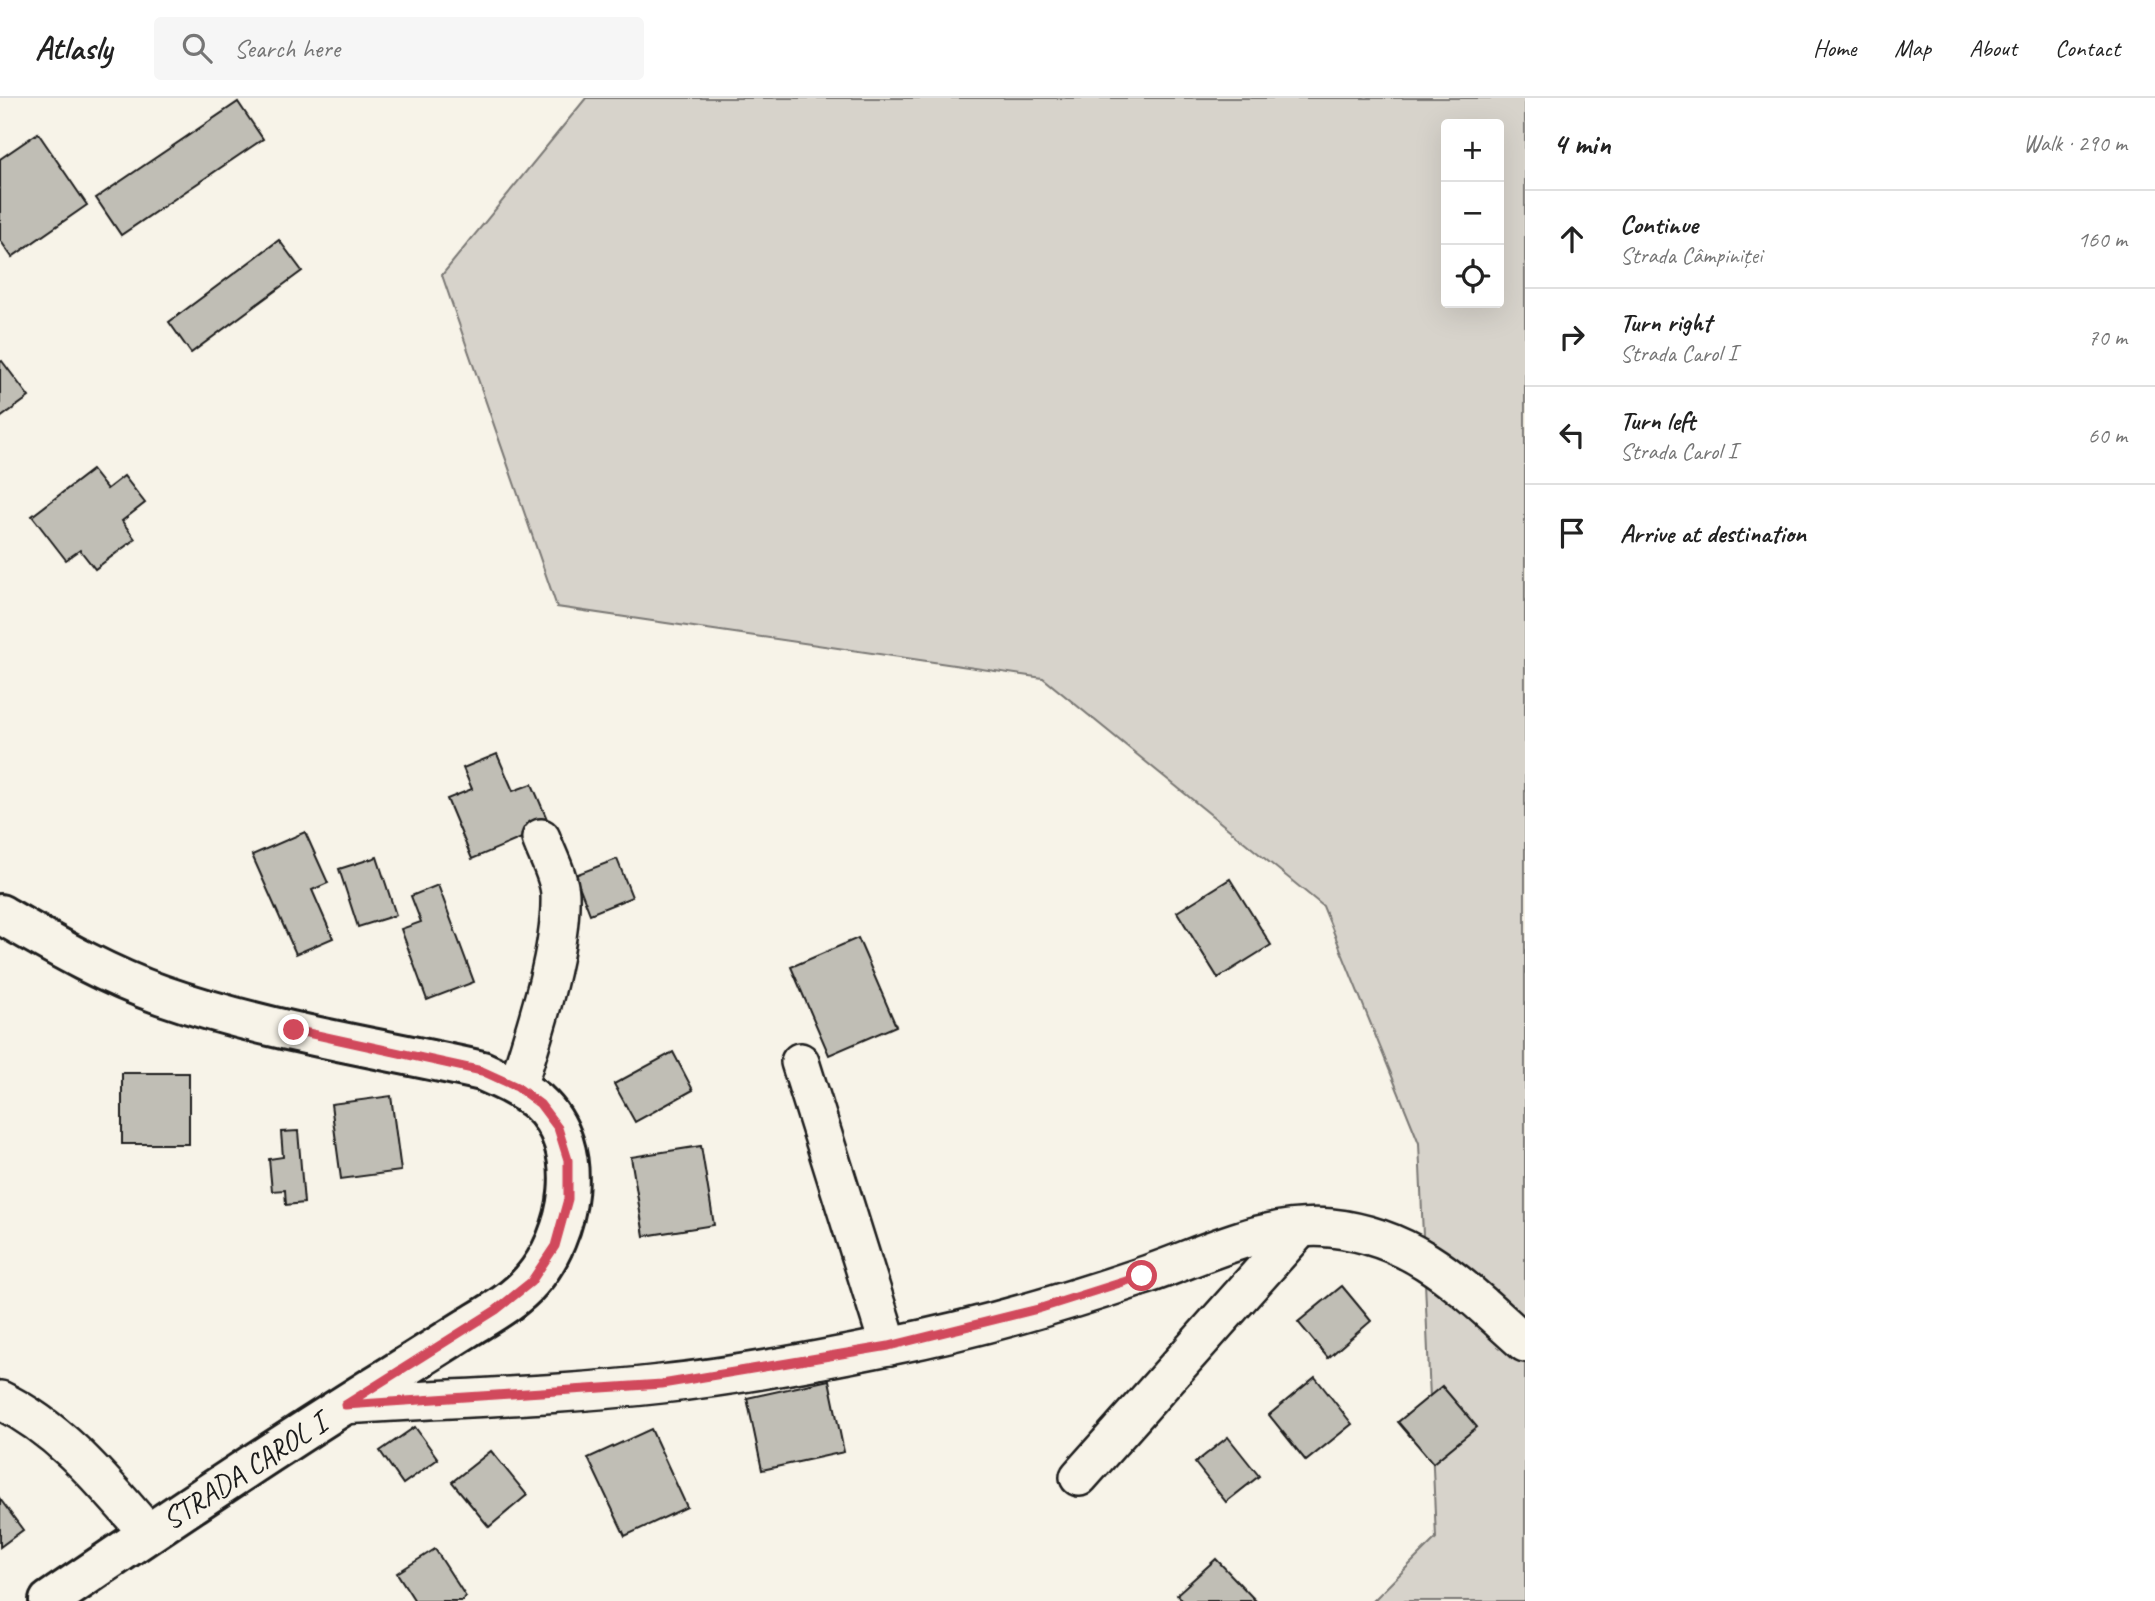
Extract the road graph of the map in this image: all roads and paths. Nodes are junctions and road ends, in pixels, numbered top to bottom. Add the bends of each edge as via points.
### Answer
1 (541, 838) dead end
2 (0, 914) edge
3 (800, 1062) dead end
4 (517, 1087) junction
5 (1300, 1228) junction
6 (1525, 1343) edge
7 (889, 1346) junction
8 (0, 1400) edge
9 (345, 1405) junction
10 (1079, 1477) dead end
11 (148, 1533) junction
12 (49, 1601) edge

1 - 4 street via 560,892 558,919 539,1020
2 - 4 main road, STRADA CAROL I via 74,957 161,995 232,1016 482,1071
3 - 7 street
4 - 9 main road, STRADA CAROL I via 540,1104 558,1128 568,1160 568,1199 555,1246 531,1282 496,1310
5 - 6 street via 1356,1231 1406,1247 1434,1264
5 - 7 street via 1245,1237 1038,1309
5 - 10 street
7 - 9 street via 662,1384
8 - 11 street via 54,1433
9 - 11 main road, STRADA CAROL I
11 - 12 main road, STRADA CAROL I

